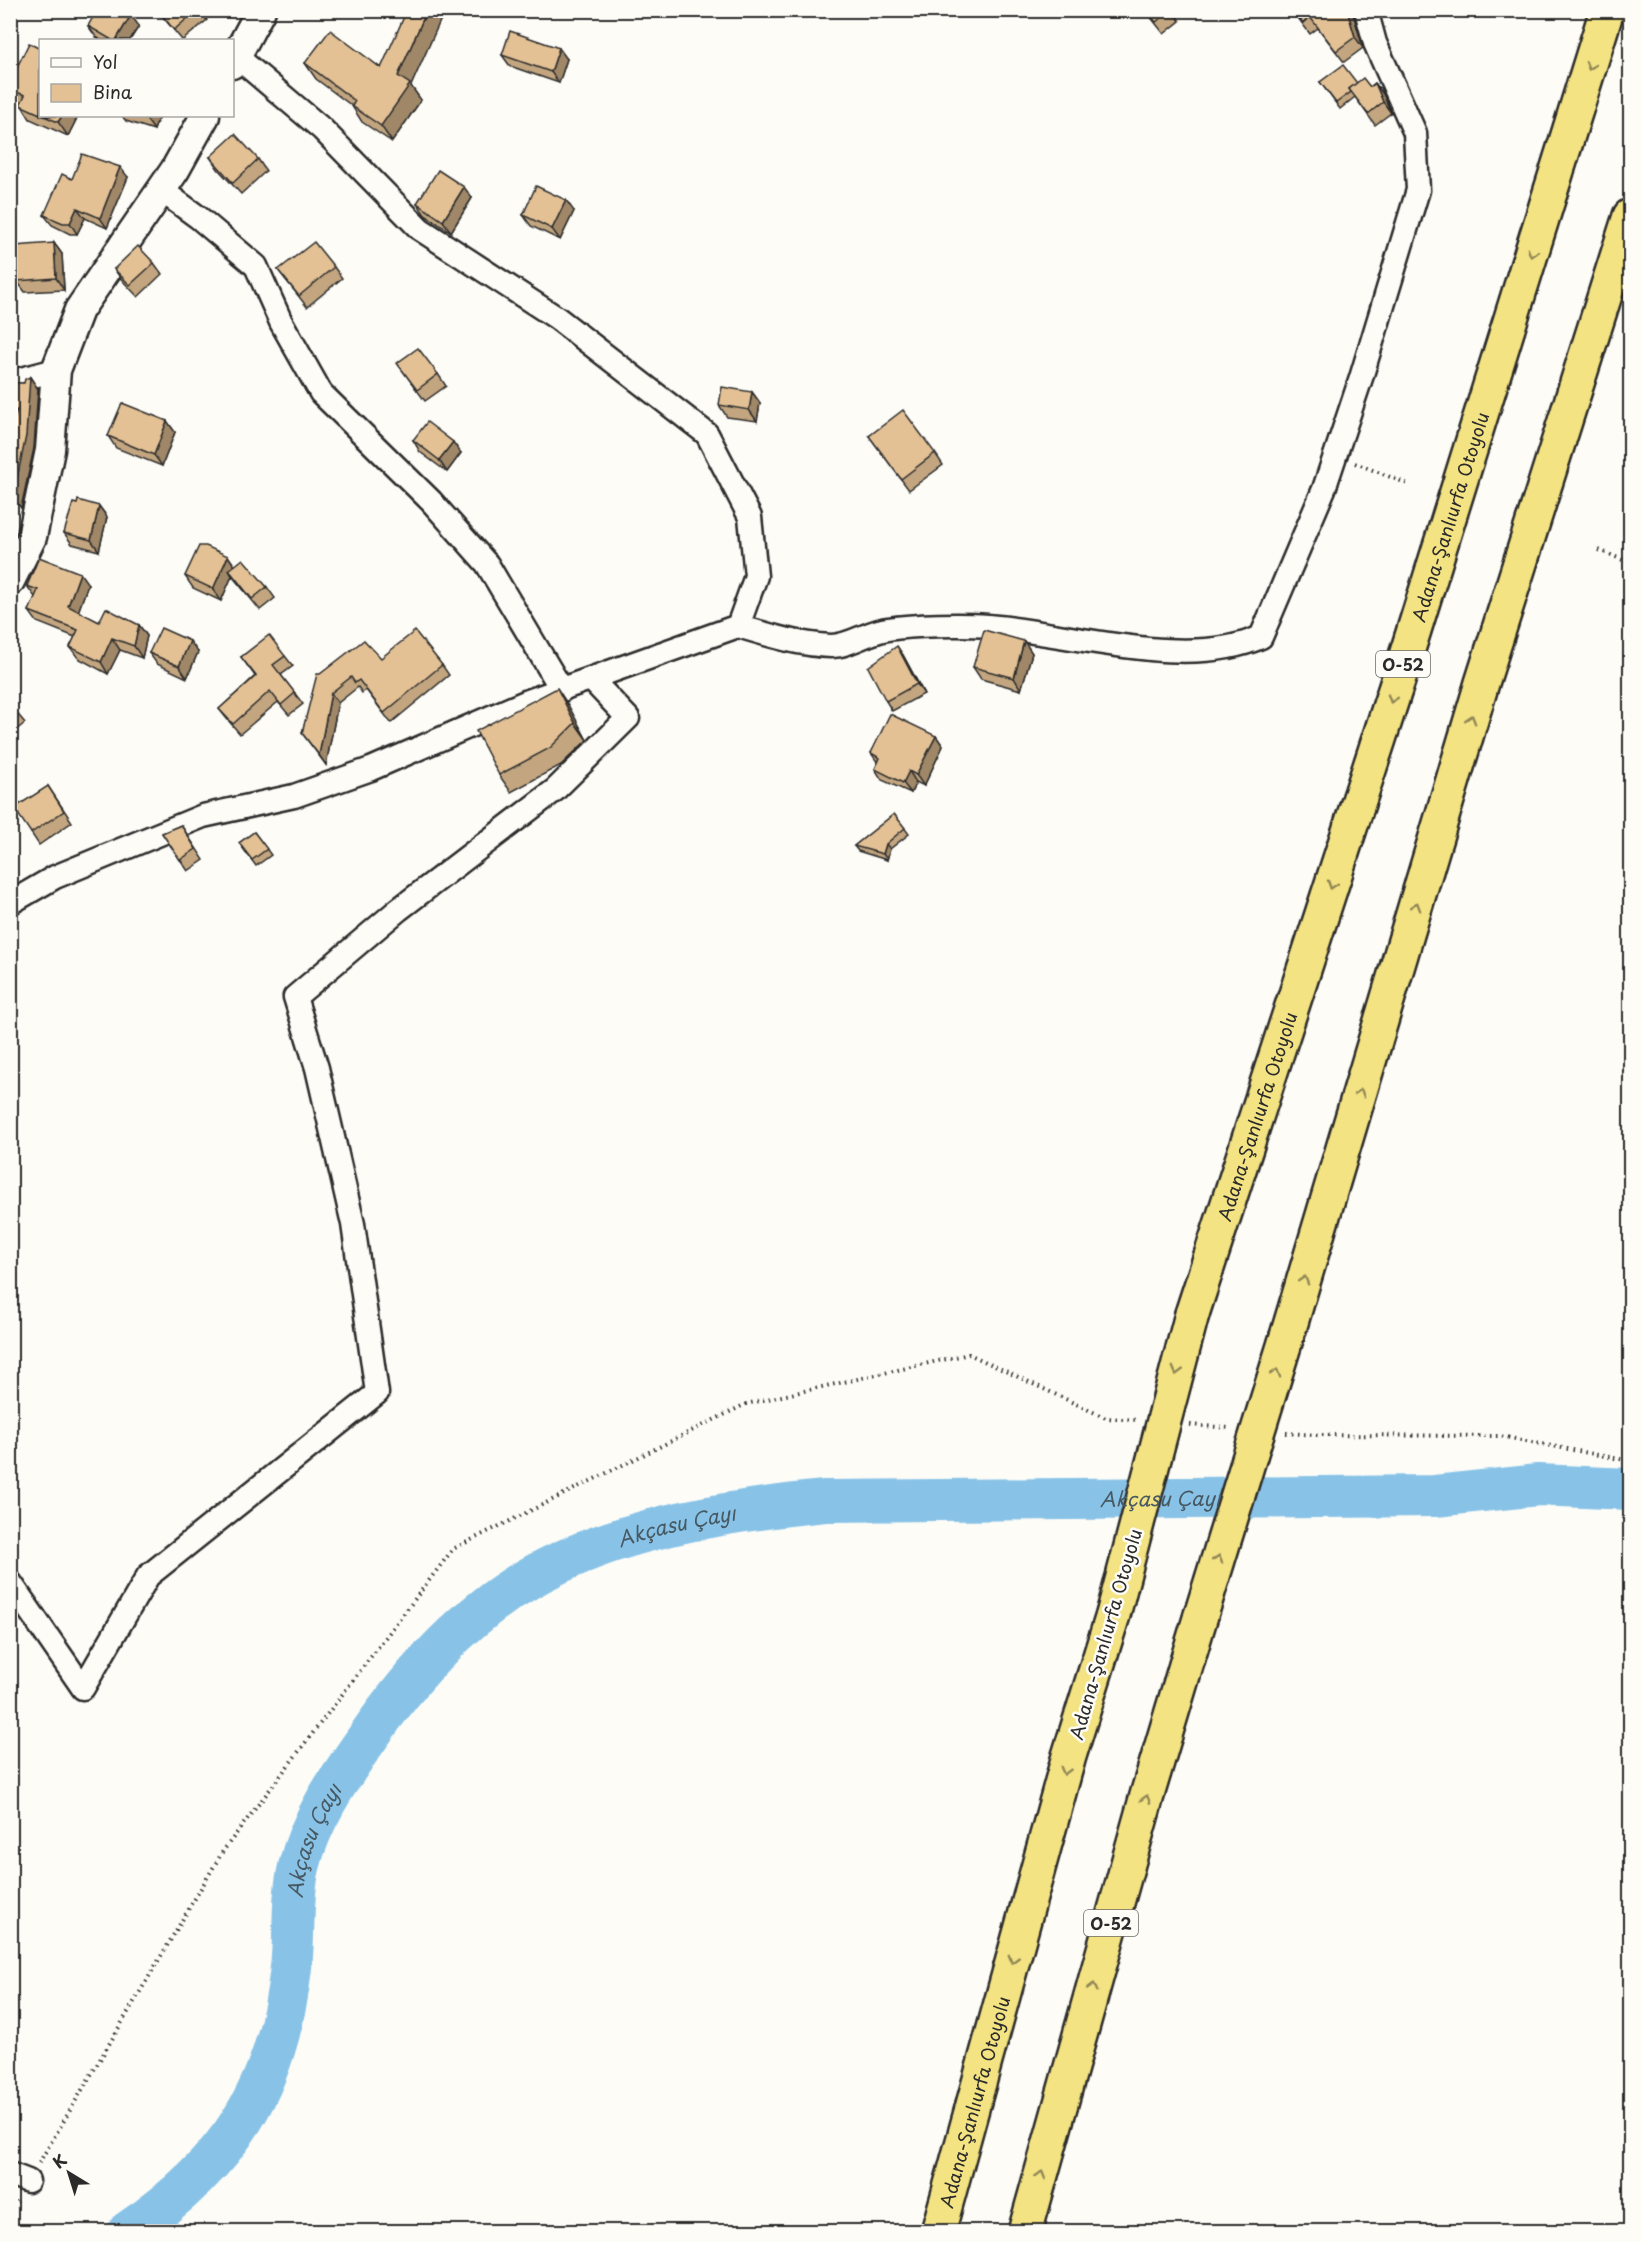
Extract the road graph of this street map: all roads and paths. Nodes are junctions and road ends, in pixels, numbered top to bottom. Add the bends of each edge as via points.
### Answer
1 (261, 10) edge
2 (1366, 10) edge
3 (1607, 10) edge
4 (235, 60) edge
5 (204, 117) edge
6 (161, 190) junction
7 (1630, 216) edge
8 (56, 370) junction
9 (10, 382) edge
10 (1335, 455) junction
11 (1408, 484) dead end
12 (1599, 550) dead end
13 (1630, 563) edge
14 (10, 581) edge
15 (738, 626) junction
16 (591, 679) junction
17 (562, 690) junction
18 (10, 903) edge
19 (1141, 1421) dead end
20 (1188, 1425) dead end
21 (1234, 1428) dead end
22 (1281, 1432) dead end
23 (1630, 1461) edge
24 (10, 1582) edge
25 (19, 2178) edge
26 (10, 2212) edge
27 (938, 2232) edge
28 (1025, 2232) edge

1 - 4 street
2 - 10 street via 1375,43 1415,133 1418,190
3 -> 27 highway, Adana-Şanlıurfa Otoyolu / O-52, bridge via 1405,659 1192,1314 1113,1615 1069,1756
4 - 15 street via 322,129 420,229 557,318 707,434 750,517 756,576
5 - 6 street
6 - 8 street via 79,310
6 - 17 street via 256,266 281,322 321,393 487,564
28 -> 7 highway, O-52, bridge via 1201,1615 1482,683
8 - 9 street
8 - 14 street via 50,450 32,537
10 - 11 path
10 - 15 street via 1262,637 1245,644 1180,651 1079,641 987,626 887,629 833,646 774,637
12 - 13 path
15 - 16 street
16 - 17 street
16 - 24 street via 628,718 555,790 399,910 295,997 317,1068 353,1224 377,1393 148,1576 83,1688
17 - 18 street via 449,733 360,773 294,796 202,816 55,877
19 - 25 path via 1106,1418 969,1354 746,1404 453,1549 223,1851
20 - 21 path
22 - 23 path via 1500,1436
25 - 26 path

